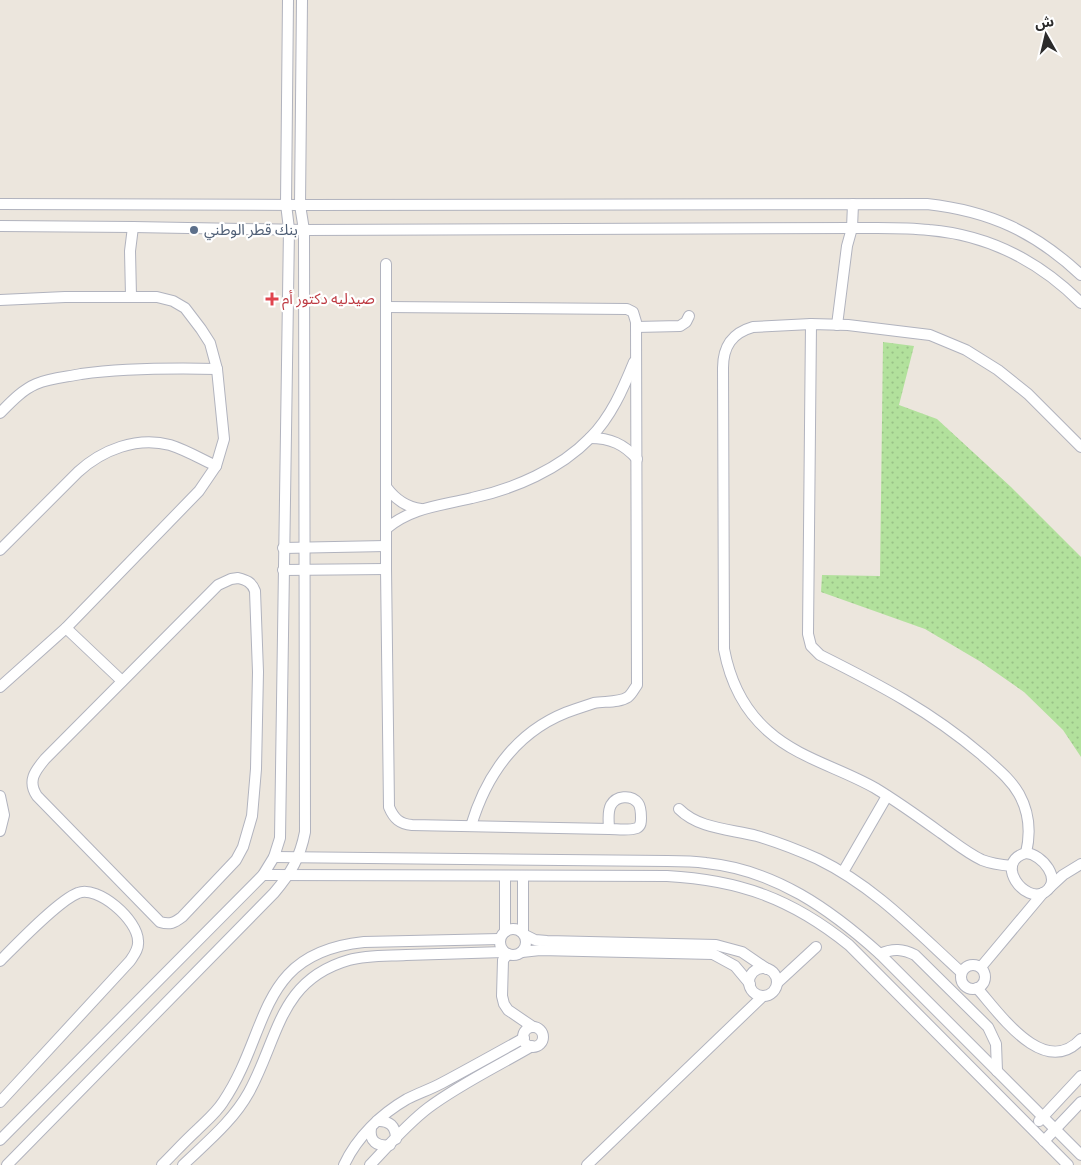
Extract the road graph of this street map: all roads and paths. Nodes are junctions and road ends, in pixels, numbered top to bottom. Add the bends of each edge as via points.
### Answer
1 (288, 0) edge
2 (302, 0) edge
3 (0, 204) edge
4 (286, 204) junction
5 (852, 204) junction
6 (300, 205) junction
7 (0, 226) edge
8 (133, 227) junction
9 (852, 228) junction
10 (289, 229) junction
11 (304, 230) junction
12 (386, 264) dead end
13 (1081, 275) edge
14 (131, 296) junction
15 (4, 300) edge
16 (1081, 303) edge
17 (386, 307) junction
18 (0, 308) edge
19 (688, 316) dead end
20 (811, 324) junction
21 (837, 325) junction
22 (636, 327) junction
23 (637, 356) junction
24 (217, 369) junction
25 (0, 413) edge
26 (590, 438) junction
27 (1081, 447) edge
28 (637, 459) junction
29 (216, 466) junction
30 (387, 488) junction
31 (422, 509) junction
32 (387, 528) junction
33 (386, 546) junction
34 (304, 547) junction
35 (283, 548) junction
36 (0, 550) edge
37 (386, 569) junction
38 (283, 570) junction
39 (305, 570) junction
40 (66, 628) junction
41 (122, 681) junction
42 (0, 687) edge
43 (0, 796) edge
44 (887, 796) junction
45 (679, 809) dead end
46 (471, 826) junction
47 (609, 829) dead end
48 (0, 831) edge
49 (1026, 853) junction
50 (274, 857) junction
51 (299, 858) junction
52 (667, 861) junction
53 (1081, 864) edge
54 (1012, 866) junction
55 (843, 872) junction
56 (263, 875) junction
57 (290, 875) junction
58 (505, 876) junction
59 (523, 876) junction
60 (667, 876) junction
61 (1046, 890) junction
62 (524, 934) junction
63 (502, 935) junction
64 (472, 939) junction
65 (426, 940) junction
66 (364, 942) junction
67 (546, 946) junction
68 (816, 947) dead end
69 (715, 950) junction
70 (522, 952) junction
71 (473, 953) junction
72 (506, 953) junction
73 (880, 954) junction
74 (427, 955) junction
75 (366, 957) junction
76 (0, 961) edge
77 (981, 967) junction
78 (766, 969) junction
79 (961, 975) junction
80 (777, 983) junction
81 (750, 984) junction
82 (949, 988) junction
83 (975, 989) junction
84 (763, 996) junction
85 (962, 1002) junction
86 (533, 1027) junction
87 (258, 1030) junction
88 (274, 1036) junction
89 (524, 1038) junction
90 (1081, 1039) edge
91 (532, 1046) junction
92 (495, 1054) junction
93 (500, 1065) junction
94 (997, 1071) junction
95 (1081, 1076) edge
96 (234, 1084) junction
97 (441, 1084) junction
98 (248, 1092) junction
99 (446, 1096) junction
100 (0, 1102) edge
101 (1081, 1102) edge
102 (1043, 1117) junction
103 (374, 1124) junction
104 (1032, 1129) junction
105 (1056, 1130) junction
106 (195, 1132) junction
107 (0, 1140) edge
108 (207, 1142) junction
109 (393, 1142) junction
110 (1044, 1142) junction
111 (1081, 1154) edge
112 (7, 1165) edge
113 (162, 1165) edge
114 (184, 1165) edge
115 (344, 1165) edge
116 (370, 1165) edge
117 (587, 1165) edge
118 (1068, 1165) edge

1 - 4 street
2 - 6 street
3 - 4 street
4 - 6 street
4 - 10 street
5 - 6 street
5 - 9 street
5 - 13 street via 927,204 972,211 1034,238
6 - 11 street
7 - 8 street
8 - 10 street
8 - 14 street
9 - 11 street
9 - 16 street via 927,229 987,242 1040,268
9 - 21 street
10 - 11 street
10 - 35 street
11 - 34 street
12 - 17 street
14 - 15 street
14 - 24 street via 157,297 185,308 210,343
15 - 18 street
17 - 22 street via 627,309 633,312
17 - 30 street
19 - 22 street via 680,326
20 - 21 street
20 - 44 street via 744,329 729,341 725,349 724,649 736,688 749,711 768,731 790,747
20 - 49 street via 808,634 811,646 820,655 916,706 1002,772 1014,786 1026,810 1029,836
21 - 27 street via 930,335 966,350 1014,382
22 - 23 street
23 - 26 street via 617,400
23 - 28 street
24 - 25 street via 142,368 62,377 36,384
24 - 29 street via 224,439
26 - 28 street via 621,444
26 - 31 street via 558,462 515,485 483,496
28 - 46 street via 637,685 628,697 574,709 538,727 522,740 492,776
29 - 36 street via 169,445 152,442 114,450 91,460
29 - 40 street via 199,492
30 - 31 street via 398,501
30 - 32 street
31 - 32 street via 400,518
32 - 33 street
33 - 34 street
33 - 37 street
34 - 35 street
34 - 39 street
35 - 38 street
37 - 39 street
37 - 46 street via 389,807 392,815 404,824
38 - 39 street
38 - 50 street via 280,838
39 - 51 street via 305,832
40 - 41 street
40 - 42 street
41 - 41 street via 35,771 32,789 160,922 174,923 236,860 252,816 258,672 253,585 238,578 218,585
43 - 48 street via 4,815
44 - 54 street via 974,856 992,864
44 - 55 street
45 - 55 street via 700,824 766,839
46 - 47 street
49 - 54 street via 1015,859
49 - 61 street via 1035,854 1046,865 1052,879
50 - 51 street
50 - 56 street
51 - 52 street
51 - 57 street
52 - 60 street
52 - 73 street via 707,863 784,884 850,927
53 - 61 street
54 - 61 street via 1013,876 1022,888 1034,894
55 - 79 street via 872,892
56 - 57 street
56 - 107 street
57 - 58 street
57 - 112 street
58 - 59 street
58 - 63 street
59 - 60 street
59 - 62 street
60 - 104 street via 712,880 755,891 795,908 832,932
61 - 77 street
62 - 63 street via 516,929
62 - 67 street
62 - 70 street via 526,946
63 - 64 street
63 - 72 street via 500,946
64 - 65 street
64 - 71 street
65 - 66 street
65 - 74 street
66 - 75 street
66 - 87 street via 324,950 289,973 272,996
67 - 69 street
67 - 70 street
68 - 80 street
69 - 78 street via 742,952
69 - 81 street
70 - 72 street via 515,955
71 - 72 street
71 - 74 street
72 - 86 street via 503,960 504,1004
73 - 82 street via 898,949 907,951
73 - 94 street
74 - 75 street
75 - 88 street via 338,963 305,983 282,1013
76 - 100 street via 58,906 81,892 102,896 115,906 132,924 139,940 130,962
77 - 79 street via 966,966
77 - 83 street via 985,973 984,981
78 - 80 street via 774,974
78 - 81 street via 756,970
79 - 82 street
79 - 83 street via 965,986
80 - 84 street via 774,991
81 - 84 street via 754,992
82 - 85 street
83 - 85 street
83 - 90 street via 1036,1048 1056,1052 1066,1050
84 - 117 street
85 - 94 street via 993,1035
86 - 89 street via 526,1031
86 - 91 street via 543,1036 541,1042
87 - 88 street
87 - 96 street
88 - 98 street
89 - 91 street via 526,1044
89 - 92 street
91 - 93 street
92 - 93 street
92 - 97 street
93 - 99 street
94 - 102 street
95 - 102 street
96 - 98 street
96 - 106 street via 214,1113
97 - 99 street
97 - 103 street via 407,1100
98 - 108 street via 231,1117
99 - 109 street
101 - 105 street
102 - 104 street
102 - 105 street
103 - 109 street via 383,1120 394,1127
103 - 109 street via 370,1134 372,1140 383,1146
103 - 115 street
104 - 110 street
105 - 110 street
105 - 111 street
106 - 108 street
106 - 113 street
108 - 114 street
109 - 116 street
110 - 118 street

